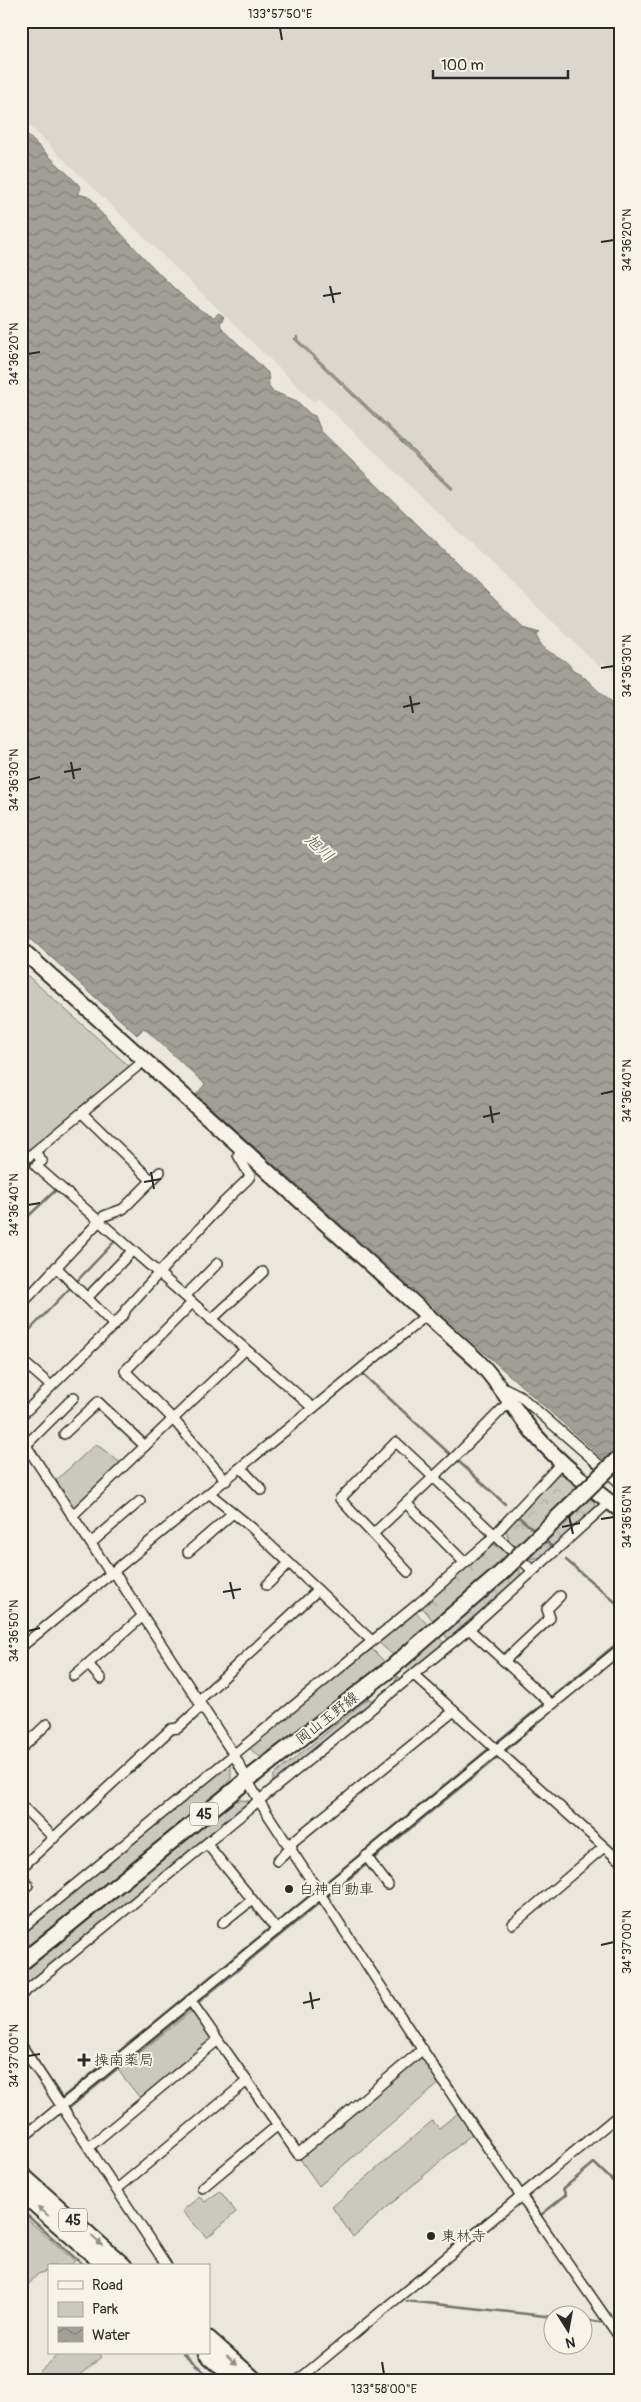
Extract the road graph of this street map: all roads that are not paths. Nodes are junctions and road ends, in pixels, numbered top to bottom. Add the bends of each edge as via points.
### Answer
1 (21, 949) edge
2 (145, 1060) junction
3 (82, 1113) junction
4 (243, 1148) junction
5 (35, 1152) junction
6 (21, 1163) edge
7 (160, 1172) dead end
8 (150, 1179) junction
9 (101, 1219) junction
10 (132, 1251) junction
11 (218, 1263) dead end
12 (56, 1267) junction
13 (161, 1272) junction
14 (263, 1272) dead end
15 (189, 1296) junction
16 (87, 1298) junction
17 (21, 1305) edge
18 (428, 1314) junction
19 (214, 1317) junction
20 (114, 1324) junction
21 (245, 1350) junction
22 (27, 1365) dead end
23 (51, 1386) junction
24 (501, 1386) junction
25 (74, 1397) dead end
26 (511, 1400) junction
27 (311, 1407) junction
28 (21, 1416) edge
29 (173, 1420) junction
30 (64, 1434) dead end
31 (26, 1442) edge
32 (145, 1446) junction
33 (620, 1457) edge
34 (562, 1462) junction
35 (241, 1468) junction
36 (433, 1477) junction
37 (224, 1479) junction
38 (620, 1483) edge
39 (262, 1490) dead end
40 (210, 1494) junction
41 (140, 1501) dead end
42 (406, 1503) junction
43 (614, 1506) edge
44 (232, 1513) junction
45 (74, 1514) junction
46 (373, 1534) junction
47 (495, 1534) junction
48 (93, 1541) junction
49 (188, 1552) dead end
50 (289, 1563) junction
51 (465, 1563) junction
52 (532, 1570) junction
53 (408, 1572) dead end
54 (111, 1574) junction
55 (267, 1585) dead end
56 (318, 1590) junction
57 (560, 1596) dead end
58 (143, 1616) junction
59 (469, 1629) junction
60 (372, 1641) junction
61 (21, 1647) edge
62 (620, 1649) edge
63 (504, 1661) junction
64 (88, 1664) junction
65 (414, 1675) junction
66 (74, 1676) dead end
67 (101, 1679) dead end
68 (548, 1701) junction
69 (200, 1704) junction
70 (454, 1711) junction
71 (48, 1724) dead end
72 (21, 1749) edge
73 (497, 1750) junction
74 (234, 1755) junction
75 (247, 1780) junction
76 (259, 1801) junction
77 (21, 1812) edge
78 (54, 1838) junction
79 (207, 1844) junction
80 (291, 1846) junction
81 (604, 1847) junction
82 (277, 1860) dead end
83 (369, 1860) junction
84 (620, 1861) edge
85 (22, 1866) edge
86 (21, 1876) edge
87 (388, 1886) dead end
88 (21, 1891) edge
89 (323, 1898) junction
90 (252, 1900) junction
91 (222, 1923) dead end
92 (512, 1924) dead end
93 (274, 1927) junction
94 (21, 1929) edge
95 (21, 1963) edge
96 (21, 1995) edge
97 (193, 2004) junction
98 (218, 2040) junction
99 (21, 2045) edge
100 (423, 2049) junction
101 (247, 2081) junction
102 (64, 2104) junction
103 (620, 2114) edge
104 (278, 2125) junction
105 (21, 2139) edge
106 (91, 2145) junction
107 (21, 2174) edge
108 (118, 2188) junction
109 (202, 2188) dead end
110 (21, 2192) edge
111 (520, 2192) junction
112 (104, 2264) edge
113 (122, 2264) edge
114 (166, 2264) edge
115 (620, 2338) edge
116 (210, 2340) edge
117 (207, 2354) edge
118 (237, 2381) edge
119 (256, 2381) edge
120 (297, 2381) edge

1 - 2 street
2 - 3 street
2 - 4 street
3 - 5 street
3 - 8 street
4 - 13 street via 238,1155 250,1176 248,1180
4 - 18 street
5 - 6 street
5 - 9 street via 42,1160 39,1164
7 - 8 street
8 - 9 street via 123,1209
9 - 10 street
9 - 12 street
10 - 13 street
10 - 16 street
11 - 15 street
12 - 16 street
12 - 17 street
13 - 15 street
13 - 20 street
14 - 19 street
15 - 19 street
15 - 29 street via 125,1371
16 - 20 street
18 - 24 street
18 - 27 street
19 - 21 street
20 - 23 street
21 - 27 street
21 - 29 street
22 - 23 street
23 - 28 street
24 - 26 street
24 - 38 street via 519,1395
25 - 31 street
26 - 34 street via 524,1421
26 - 36 street
27 - 35 street
29 - 32 street
29 - 37 street
30 - 32 street via 98,1402
31 - 45 street
32 - 45 street
33 - 75 main road, 岡山玉野線 / 45, bridge via 499,1575 390,1668
34 - 43 street
34 - 47 street
35 - 37 street
35 - 39 street
36 - 42 street
36 - 46 street via 396,1442 340,1499
36 - 47 street
37 - 40 street
40 - 44 street
40 - 54 street
41 - 48 street
42 - 46 street
42 - 51 street
43 - 52 street
44 - 49 street
44 - 50 street
45 - 48 street
46 - 53 street
47 - 51 street
47 - 52 street
48 - 54 street
50 - 55 street
50 - 56 street
51 - 60 street
52 - 59 street
54 - 58 street via 116,1575
54 - 61 street
56 - 60 street
56 - 69 street
57 - 63 street via 547,1609 550,1618
58 - 64 street
58 - 69 street
59 - 63 street
59 - 65 street
60 - 74 street
62 - 68 street
63 - 68 street
64 - 66 street
64 - 67 street
65 - 70 street
65 - 76 street
68 - 73 street
69 - 74 street
69 - 78 street via 178,1728 171,1729
70 - 73 street
70 - 80 street
71 - 72 street
73 - 81 street
73 - 83 street
74 - 75 street
74 - 94 street
75 - 76 street
75 - 95 main road, 岡山玉野線 / 45
76 - 79 street
76 - 80 street
77 - 78 street via 25,1809
78 - 85 street
79 - 90 street
79 - 96 street
80 - 82 street
80 - 89 street
81 - 84 street
81 - 92 street
83 - 87 street
83 - 89 street
86 - 88 street via 28,1885
89 - 93 street
89 - 100 street
90 - 91 street
90 - 93 street
93 - 97 street
97 - 98 street
97 - 102 street
98 - 101 street
98 - 106 street
99 - 102 street
100 - 104 street via 298,2154
100 - 111 street
101 - 104 street
101 - 108 street
102 - 105 street
102 - 106 street
103 - 111 street
104 - 109 street
106 - 108 street
107 -> 113 main road, 45
108 - 114 street
112 -> 110 main road, 45
111 - 115 street
111 - 120 street
116 -> 119 main road
117 - 118 main road

